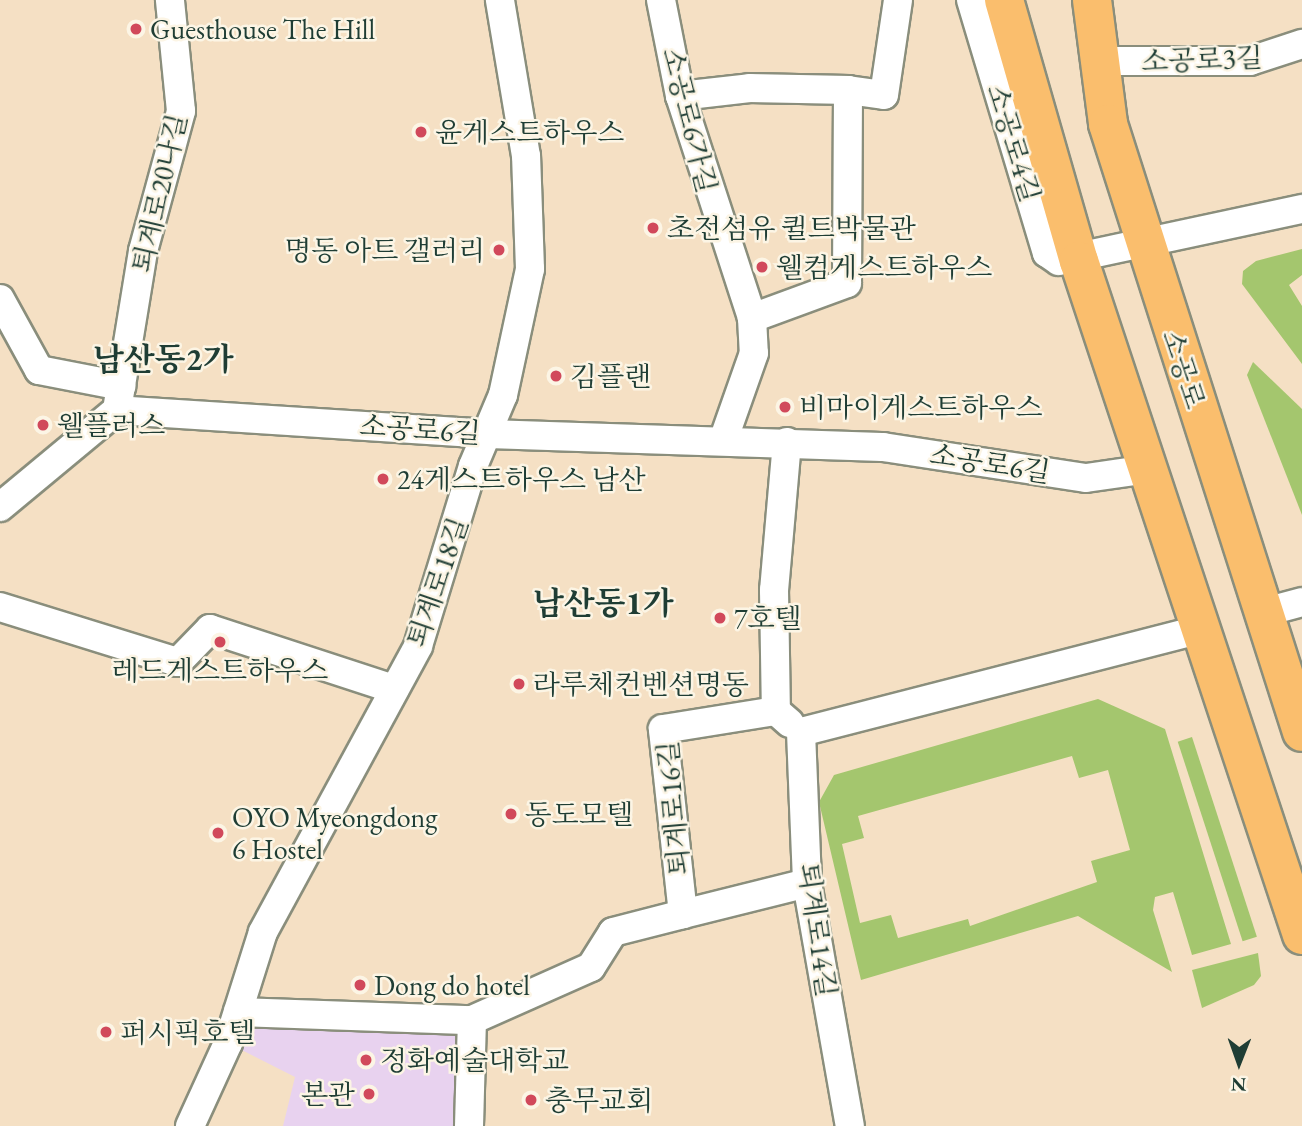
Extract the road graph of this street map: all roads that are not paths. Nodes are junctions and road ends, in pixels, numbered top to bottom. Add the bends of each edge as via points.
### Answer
1 (170, 0) edge
2 (500, 0) edge
3 (661, 0) edge
4 (898, 0) edge
5 (971, 0) edge
6 (1004, 0) edge
7 (1092, 0) edge
8 (1302, 44) edge
9 (1100, 61) junction
10 (848, 90) junction
11 (680, 96) junction
12 (1302, 209) edge
13 (1143, 244) junction
14 (1079, 261) junction
15 (0, 299) edge
16 (752, 318) junction
17 (119, 398) junction
18 (487, 434) junction
19 (723, 441) junction
20 (788, 442) junction
21 (1149, 469) junction
22 (0, 508) edge
23 (1302, 602) edge
24 (0, 607) edge
25 (1265, 612) junction
26 (1202, 629) junction
27 (394, 689) junction
28 (776, 711) junction
29 (801, 732) junction
30 (1302, 732) edge
31 (807, 883) junction
32 (683, 914) junction
33 (1302, 935) edge
34 (238, 1012) junction
35 (472, 1020) junction
36 (190, 1126) edge
37 (469, 1126) edge
38 (850, 1126) edge

1 - 17 street, 퇴계로20나길 via 181,111 143,251
2 - 18 street, 퇴계로18길 via 527,156 530,268 503,395
3 - 11 street, 소공로6가길
4 - 10 street via 884,95
5 - 14 street, 소공로4길 via 1047,253 1059,261
6 - 14 main road
7 - 9 main road, 소공로
8 - 9 street, 소공로3길 via 1250,61
9 - 13 main road, 소공로 via 1108,124
10 - 11 street via 750,88
10 - 16 street via 847,283
11 - 16 street, 소공로6가길
12 - 13 street
13 - 14 street
13 - 25 main road, 소공로
14 - 21 main road
15 - 17 street via 39,370
16 - 19 street via 754,353
17 - 18 street, 소공로6길
17 - 22 street
18 - 19 street, 소공로6길
18 - 27 street, 퇴계로18길 via 444,575
19 - 20 street, 소공로6길
20 - 21 street, 소공로6길 via 883,447 1086,478
20 - 28 street via 774,590
21 - 26 main road
23 - 25 street
24 - 27 street via 177,662 209,629
25 - 30 main road, 소공로
26 - 29 street
26 - 33 main road
27 - 34 street, 퇴계로18길 via 263,932
28 - 29 street
28 - 32 street, 퇴계로16길 via 663,729
29 - 31 street, 퇴계로14길
31 - 32 street, 퇴계로16길
31 - 38 street, 퇴계로14길
32 - 35 street, 퇴계로16길 via 614,932 591,967
34 - 35 street, 퇴계로16길
34 - 36 street, 퇴계로18길
35 - 37 street

